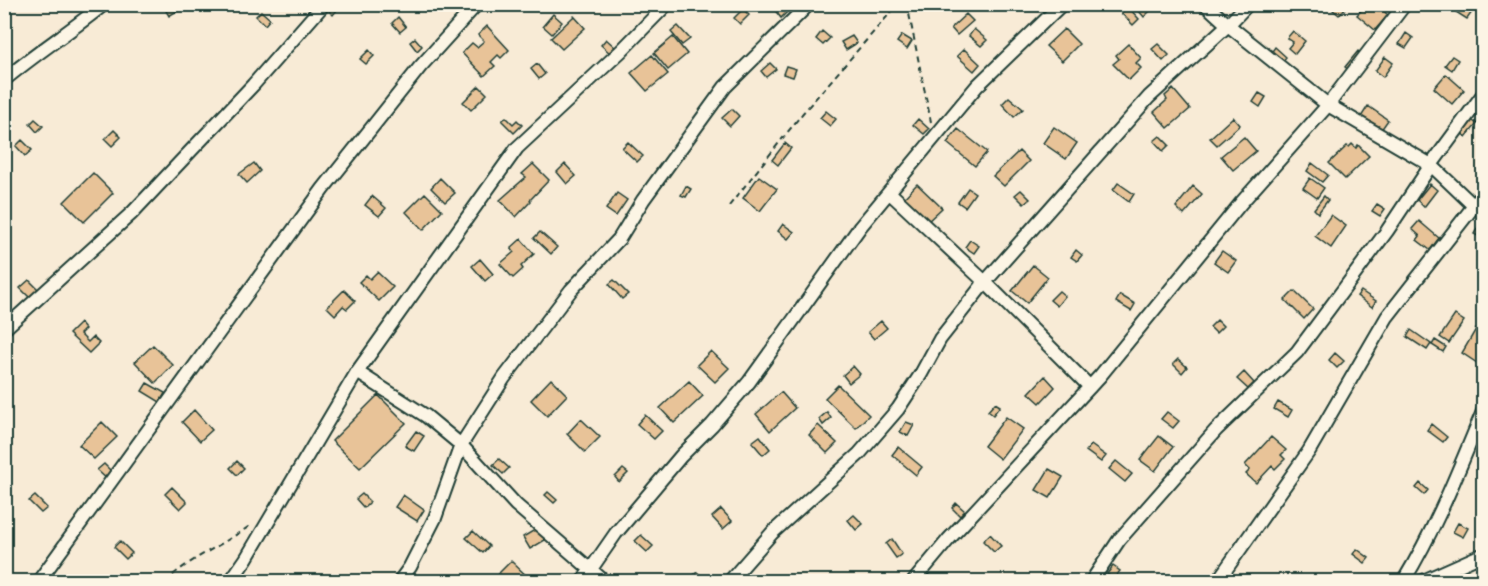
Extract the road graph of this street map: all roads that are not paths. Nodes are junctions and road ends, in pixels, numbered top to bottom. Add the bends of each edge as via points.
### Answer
1 (104, 4) edge
2 (324, 4) edge
3 (477, 4) edge
4 (667, 4) edge
5 (808, 4) edge
6 (1062, 4) edge
7 (1205, 4) edge
8 (1248, 4) edge
9 (1404, 4) edge
10 (1228, 25) junction
11 (4, 80) edge
12 (1484, 93) edge
13 (1328, 105) junction
14 (1431, 165) junction
15 (890, 193) junction
16 (1484, 194) edge
17 (1479, 208) edge
18 (985, 282) junction
19 (4, 329) edge
20 (357, 372) junction
21 (1090, 387) junction
22 (1484, 409) edge
23 (461, 445) junction
24 (1484, 554) edge
25 (591, 568) junction
26 (38, 582) edge
27 (230, 582) edge
28 (399, 582) edge
29 (582, 582) edge
30 (605, 582) edge
31 (729, 582) edge
32 (913, 582) edge
33 (1091, 582) edge
34 (1217, 582) edge
35 (1402, 582) edge
36 (1421, 582) edge

1 - 11 street
2 - 19 street via 132,213
3 - 26 street via 420,67 322,189
4 - 20 street via 518,148
5 - 23 street via 725,87 619,238 571,291 504,378
6 - 15 street via 977,86
7 - 10 street
8 - 10 street
9 - 13 street
10 - 13 street
10 - 18 street via 1149,97
12 - 14 street
13 - 14 street
13 - 21 street via 1241,203
14 - 17 street
14 - 33 street via 1297,352 1216,430 1119,540
15 - 18 street
15 - 25 street via 860,227 749,382 623,524
16 - 17 street
17 - 34 street via 1387,317 1309,451
18 - 21 street
18 - 31 street via 940,339 898,409 858,454 772,533
20 - 23 street via 426,416
20 - 27 street
21 - 32 street
22 - 35 street via 1426,544
23 - 25 street via 516,505
23 - 28 street via 435,519
24 - 36 street
25 - 29 street
25 - 30 street

